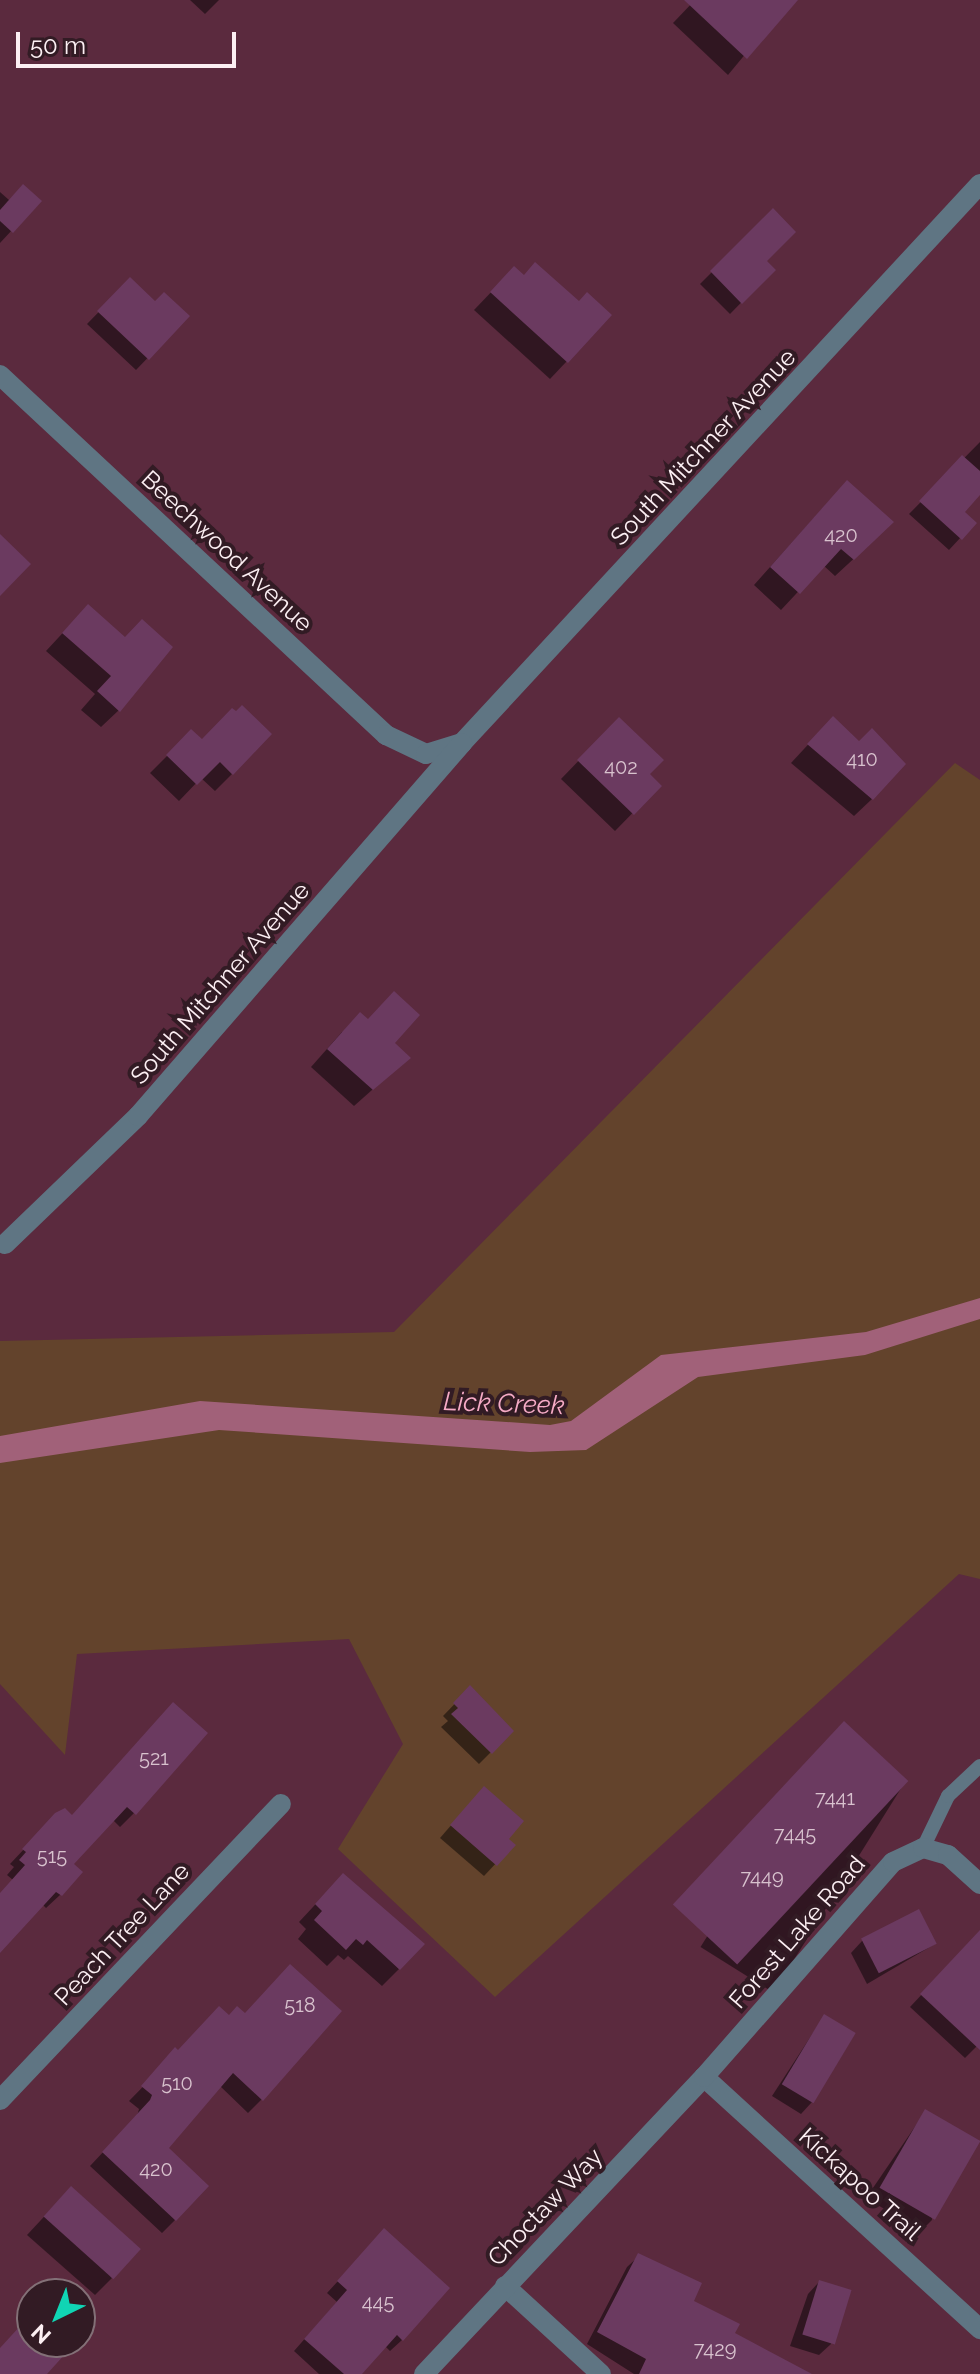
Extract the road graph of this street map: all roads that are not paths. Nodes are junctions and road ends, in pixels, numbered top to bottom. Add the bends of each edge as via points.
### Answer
1 (980, 184) edge
2 (0, 375) edge
3 (462, 743) junction
4 (5, 1244) dead end
5 (980, 1766) edge
6 (281, 1804) dead end
7 (923, 1848) junction
8 (980, 1884) edge
9 (704, 2077) junction
10 (0, 2100) edge
11 (505, 2286) junction
12 (980, 2329) edge
13 (424, 2374) edge
14 (601, 2374) edge

1 - 3 street, South Mitchner Avenue
2 - 3 street, Beechwood Avenue via 386,735 426,754
3 - 4 street, South Mitchner Avenue via 138,1116
5 - 7 lane via 948,1796
6 - 10 street, Peach Tree Lane
7 - 8 street via 948,1855
7 - 9 street, Forest Lake Road via 893,1862
9 - 11 street, Choctaw Way
9 - 12 street, Kickapoo Trail
11 - 13 street, Choctaw Way
11 - 14 street

